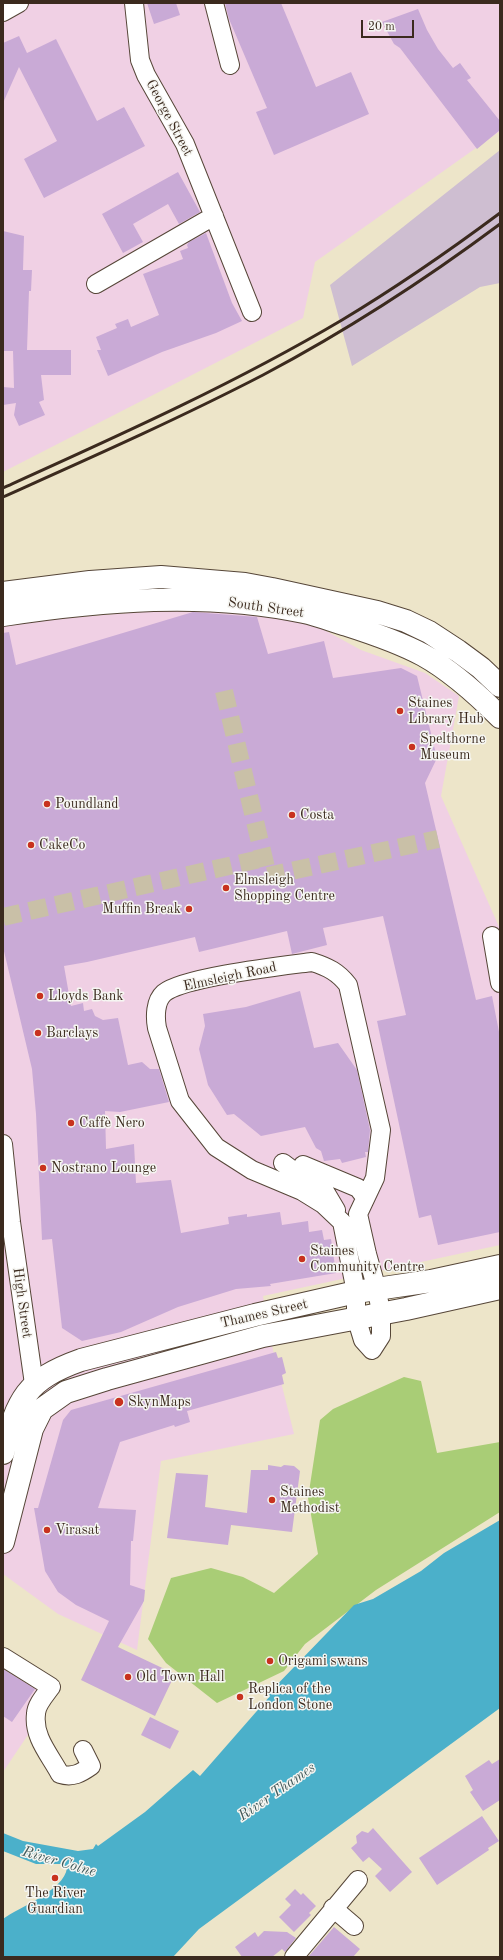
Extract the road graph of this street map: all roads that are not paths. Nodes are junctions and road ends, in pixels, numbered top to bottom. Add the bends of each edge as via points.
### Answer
1 (19, 3) edge
2 (214, 3) edge
3 (132, 7) edge
4 (3, 12) edge
5 (230, 65) dead end
6 (214, 216) junction
7 (96, 284) dead end
8 (252, 312) dead end
9 (3, 592) edge
10 (3, 615) edge
11 (500, 686) edge
12 (500, 717) edge
13 (492, 936) dead end
14 (500, 983) edge
15 (3, 1144) edge
16 (5, 1189) edge
17 (365, 1197) junction
18 (358, 1214) junction
19 (342, 1222) junction
20 (500, 1266) edge
21 (500, 1288) edge
22 (377, 1290) junction
23 (356, 1292) junction
24 (381, 1313) junction
25 (356, 1317) junction
26 (34, 1384) junction
27 (3, 1453) edge
28 (3, 1542) edge
29 (3, 1657) edge
30 (84, 1750) dead end
31 (358, 1880) dead end
32 (333, 1908) junction
33 (354, 1926) dead end
34 (294, 1957) edge

1 - 4 street
2 - 5 street
3 - 6 street, George Street via 140,60 185,144
6 - 7 street
6 - 8 street, George Street
9 - 11 main road, South Street via 161,577 245,584 272,589 406,621 458,651 482,668
10 - 12 main road, South Street via 96,602 167,600 238,603 305,612 370,632 423,655 469,686
13 - 14 street
15 - 16 street, High Street
16 - 26 street, High Street
17 - 18 street, Elmsleigh Road
17 - 19 street via 358,1188 299,1164 283,1162 323,1188
17 - 19 street, Elmsleigh Road via 375,1178 381,1130 351,994 340,975 330,968 312,962 188,982 164,993 158,1003 155,1017 157,1028 180,1102 189,1114 216,1147 226,1155 252,1170 302,1191 323,1204
18 - 19 street
18 - 22 street
19 - 23 street
20 - 22 main road, Thames Street
21 - 24 main road, Thames Street
22 - 23 main road, Thames Street
22 - 24 street
23 - 25 street
23 - 26 main road, Thames Street via 81,1360 53,1371
24 - 25 main road, Thames Street
24 - 25 street via 381,1336 372,1350 363,1340
25 - 28 main road, Thames Street via 263,1336 66,1392 48,1404 38,1415 32,1429
26 - 27 main road via 19,1404
29 - 30 street via 51,1687 36,1713 38,1737 60,1774 67,1776 82,1772 91,1766
31 - 32 street
32 - 33 street
32 - 34 street

